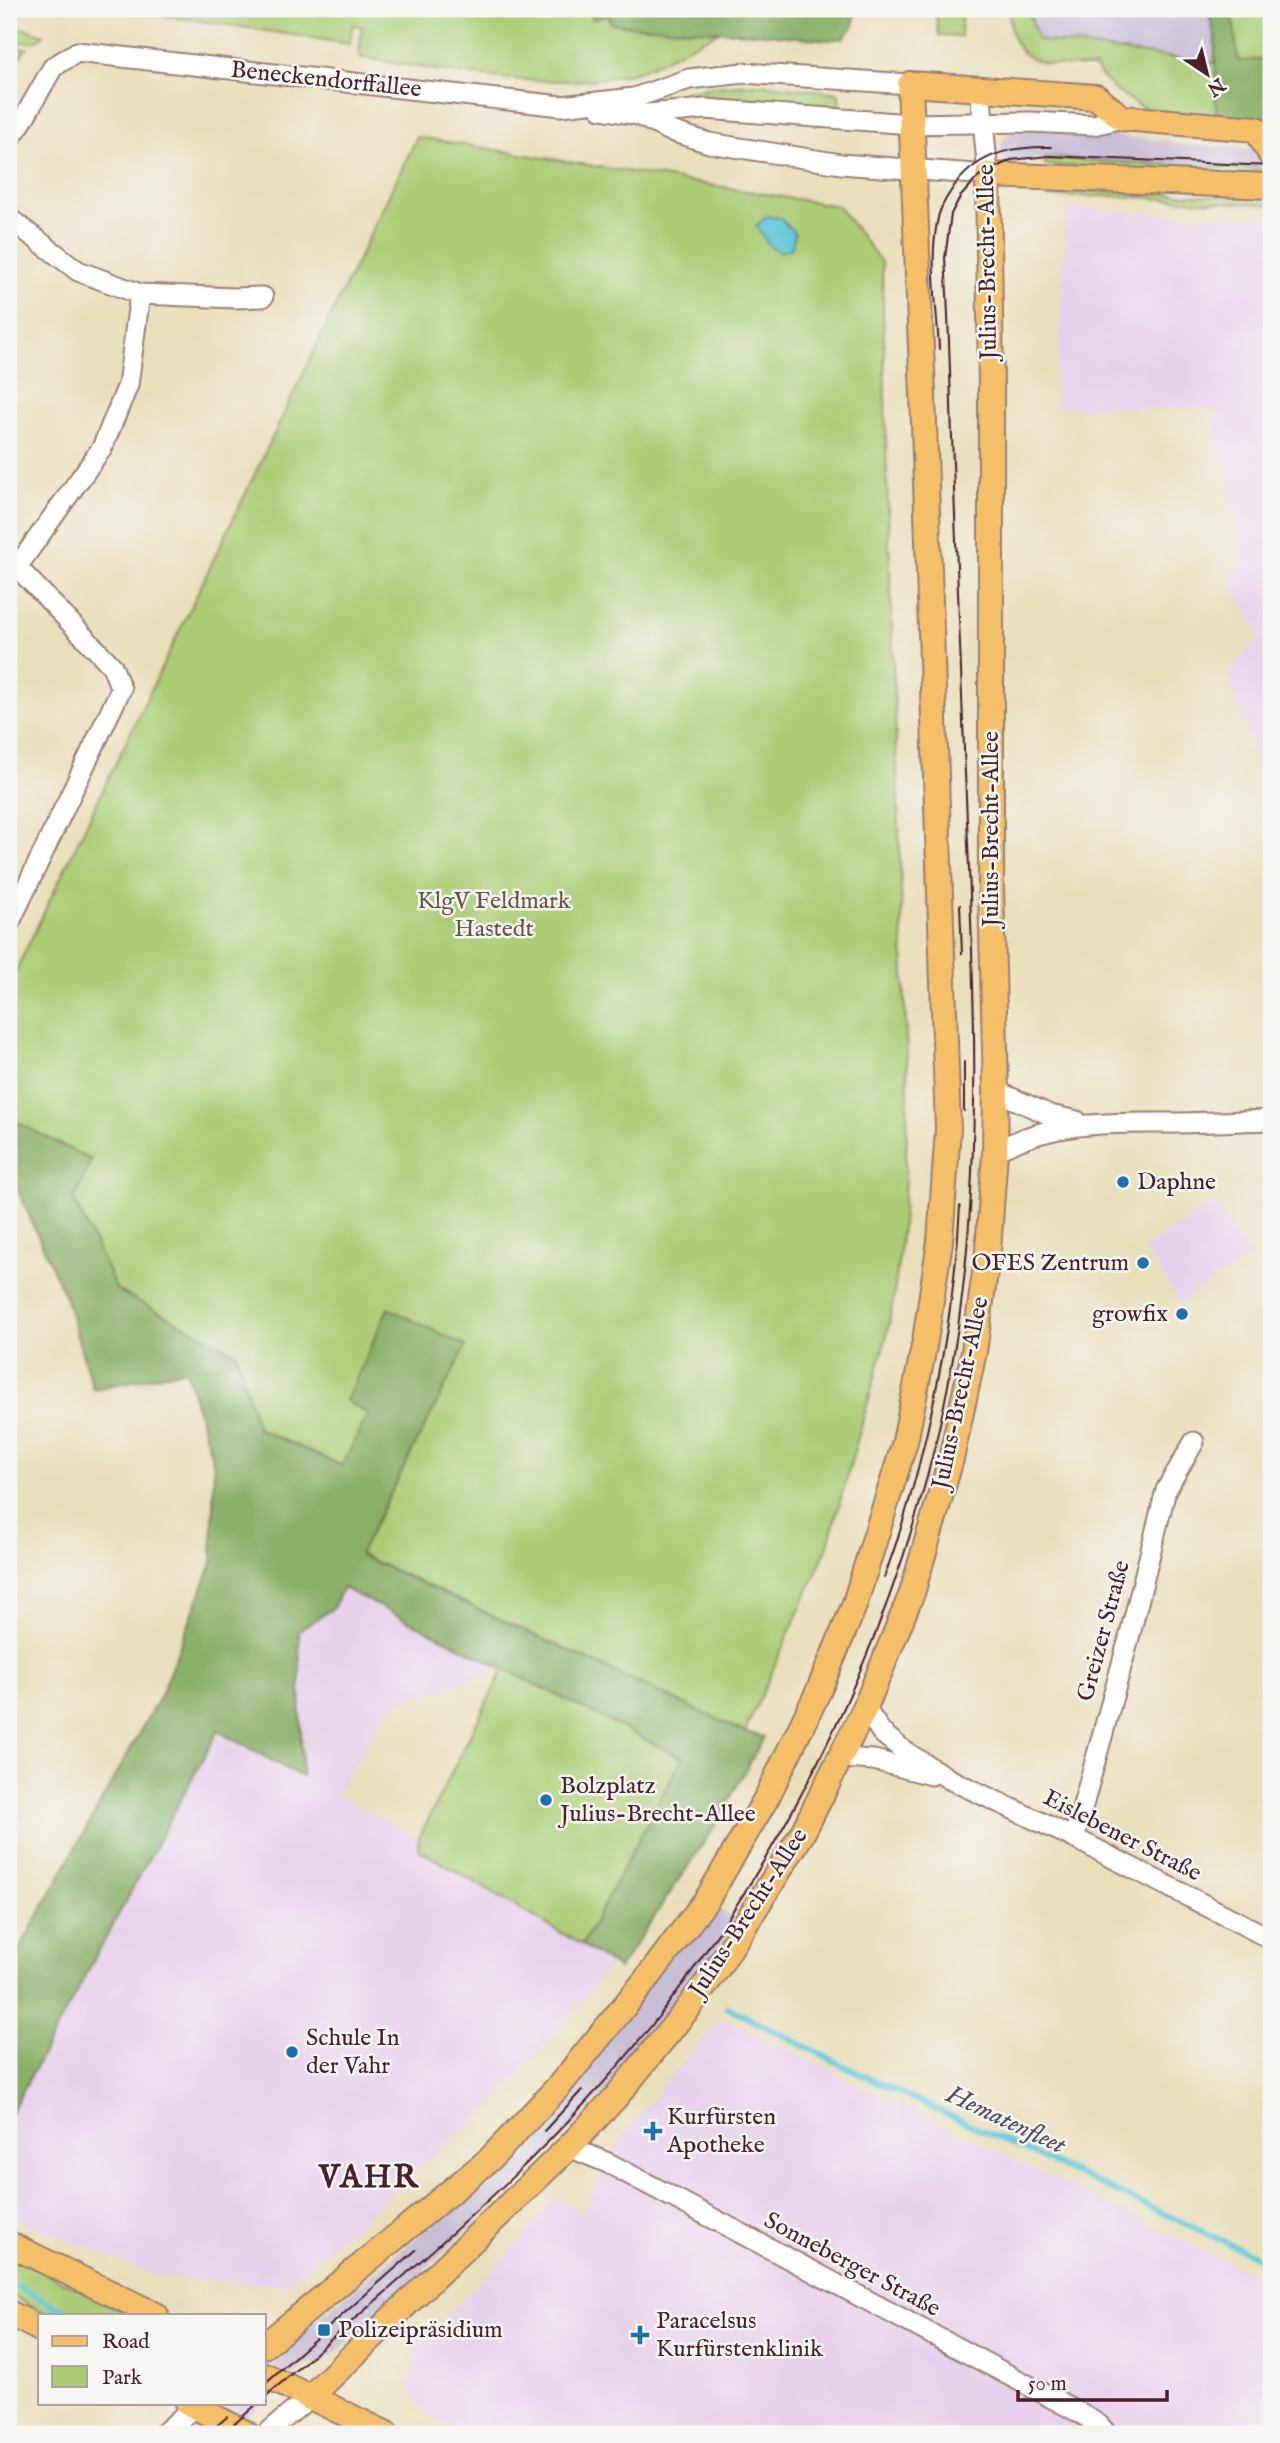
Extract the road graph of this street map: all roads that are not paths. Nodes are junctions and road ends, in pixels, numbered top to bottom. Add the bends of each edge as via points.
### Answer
1 (910, 84) junction
2 (980, 88) junction
3 (575, 106) junction
4 (637, 115) junction
5 (1122, 118) junction
6 (984, 123) junction
7 (911, 124) junction
8 (9, 140) edge
9 (1271, 155) edge
10 (913, 170) junction
11 (988, 175) junction
12 (1271, 186) edge
13 (9, 218) edge
14 (140, 294) junction
15 (263, 297) dead end
16 (9, 924) edge
17 (996, 1091) junction
18 (1271, 1120) edge
19 (1088, 1124) junction
20 (995, 1152) junction
21 (1194, 1442) dead end
22 (865, 1708) junction
23 (842, 1758) junction
24 (949, 1779) junction
25 (1074, 1838) junction
26 (1271, 1939) edge
27 (569, 2147) junction
28 (9, 2244) edge
29 (9, 2313) edge
30 (154, 2314) edge
31 (38, 2328) edge
32 (266, 2344) edge
33 (266, 2376) edge
34 (309, 2398) junction
35 (194, 2404) edge
36 (163, 2434) edge
37 (247, 2434) edge
38 (266, 2434) edge
39 (387, 2434) edge
40 (1107, 2434) edge

1 - 2 main road, Beneckendorffallee
1 - 3 street, Beneckendorffallee via 744,72 689,79 634,98
1 - 7 main road, Julius-Brecht-Allee
2 - 5 main road, Beneckendorffallee via 1096,97
2 - 6 street, Julius-Brecht-Allee
3 - 4 street, Beneckendorffallee
3 - 8 street, Beneckendorffallee via 77,52 53,67
4 - 7 street, Beneckendorffallee via 705,109
4 - 10 street, Beneckendorffallee via 709,143
5 - 6 street, Beneckendorffallee via 1094,125
5 - 9 main road via 1256,129
6 - 7 street, Beneckendorffallee
6 - 11 street, Julius-Brecht-Allee
7 - 10 main road, Julius-Brecht-Allee
10 - 11 street, Beneckendorffallee
10 - 32 main road, Julius-Brecht-Allee via 948,1129 940,1241 905,1442 854,1605 819,1690 767,1797 707,1899 559,2086 490,2159
11 - 12 main road
11 - 17 main road, Julius-Brecht-Allee
13 - 14 street via 78,271
14 - 15 street
14 - 16 street via 128,385 102,448 17,567 112,666 121,689
17 - 19 street via 1050,1115
17 - 20 main road, Julius-Brecht-Allee
18 - 19 street
19 - 20 street via 1047,1130
20 - 22 main road, Julius-Brecht-Allee via 974,1352 951,1459 912,1593
21 - 25 street, Greizer Straße via 1166,1490
22 - 23 main road, Julius-Brecht-Allee
22 - 24 street, Eislebener Straße via 903,1750
23 - 24 street, Eislebener Straße via 874,1760
23 - 27 main road, Julius-Brecht-Allee via 802,1834 717,1969 615,2098
24 - 25 street, Eislebener Straße
25 - 26 street, Eislebener Straße
27 - 34 main road, Julius-Brecht-Allee
27 - 40 street, Sonneberger Straße via 608,2163 1082,2414
28 - 30 main road
29 - 31 main road
33 - 34 main road
34 - 38 street
34 - 39 main road
35 - 36 street
35 - 37 main road

